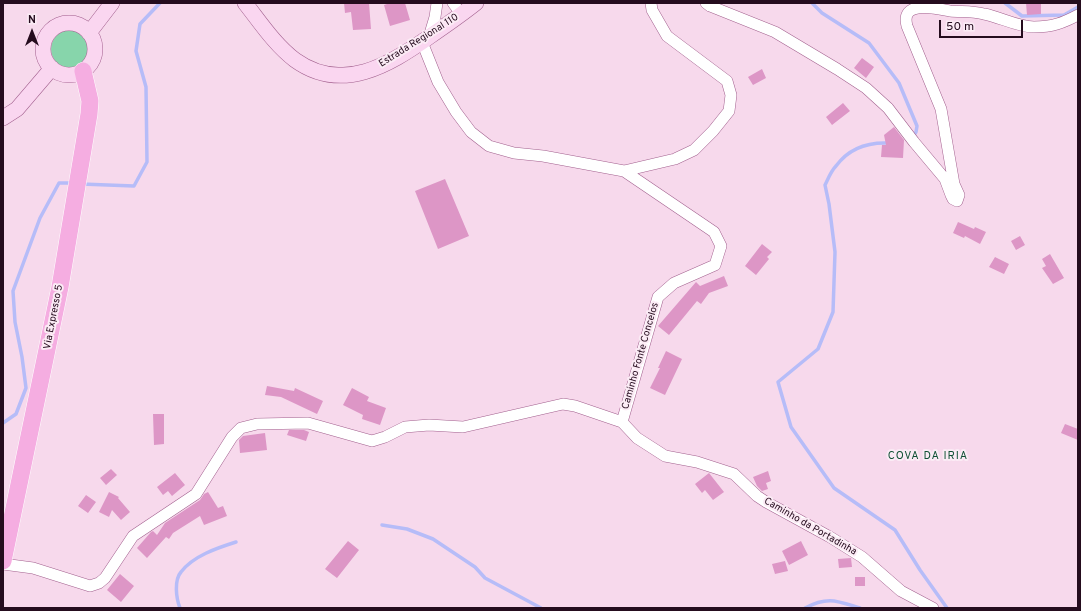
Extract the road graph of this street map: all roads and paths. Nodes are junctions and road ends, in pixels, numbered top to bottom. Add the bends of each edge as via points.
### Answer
1 (112, 3) edge
2 (245, 3) edge
3 (437, 3) edge
4 (476, 3) edge
5 (651, 3) edge
6 (706, 3) edge
7 (458, 9) edge
8 (1078, 15) edge
9 (89, 33) junction
10 (425, 40) junction
11 (52, 68) junction
12 (83, 70) junction
13 (3, 118) edge
14 (624, 171) junction
15 (622, 422) junction
16 (3, 562) edge
17 (933, 608) edge

1 - 9 main road
2 - 10 main road, Estrada Regional 110 via 286,52 297,61 325,73 344,76 369,72
3 - 10 street via 435,17
4 - 7 main road, Estrada Regional 110
5 - 14 street via 652,10 667,36 727,82 731,95 729,111 694,150 674,159
6 - 8 street via 775,32 866,88 888,108 945,179 953,199 957,201 959,195 954,184 941,109 907,26 907,14 912,8 920,6 984,14 1033,27 1060,24
7 - 10 main road, Estrada Regional 110
9 - 11 main road via 77,24 69,23 61,24 48,33 43,48 47,62
9 - 12 main road via 94,51 90,63
10 - 14 street, Caminho Fonte Concelos via 438,82 456,112 471,132 489,146 514,153
11 - 12 main road via 66,74
11 - 13 main road via 17,109
12 - 16 main road, Via Expresso 5 via 90,101 89,114 60,287
14 - 15 street, Caminho Fonte Concelos via 714,232 721,246 715,265 674,283 658,297
15 - 16 street, Caminho Fonte Concelos via 563,404 464,427 406,427 385,438 372,441 308,423 257,424 241,428 232,437 196,494 133,536 99,583 90,586 33,568
15 - 17 street, Caminho da Portadinha via 637,438 665,456 698,462 734,474 757,496 862,557 901,591

